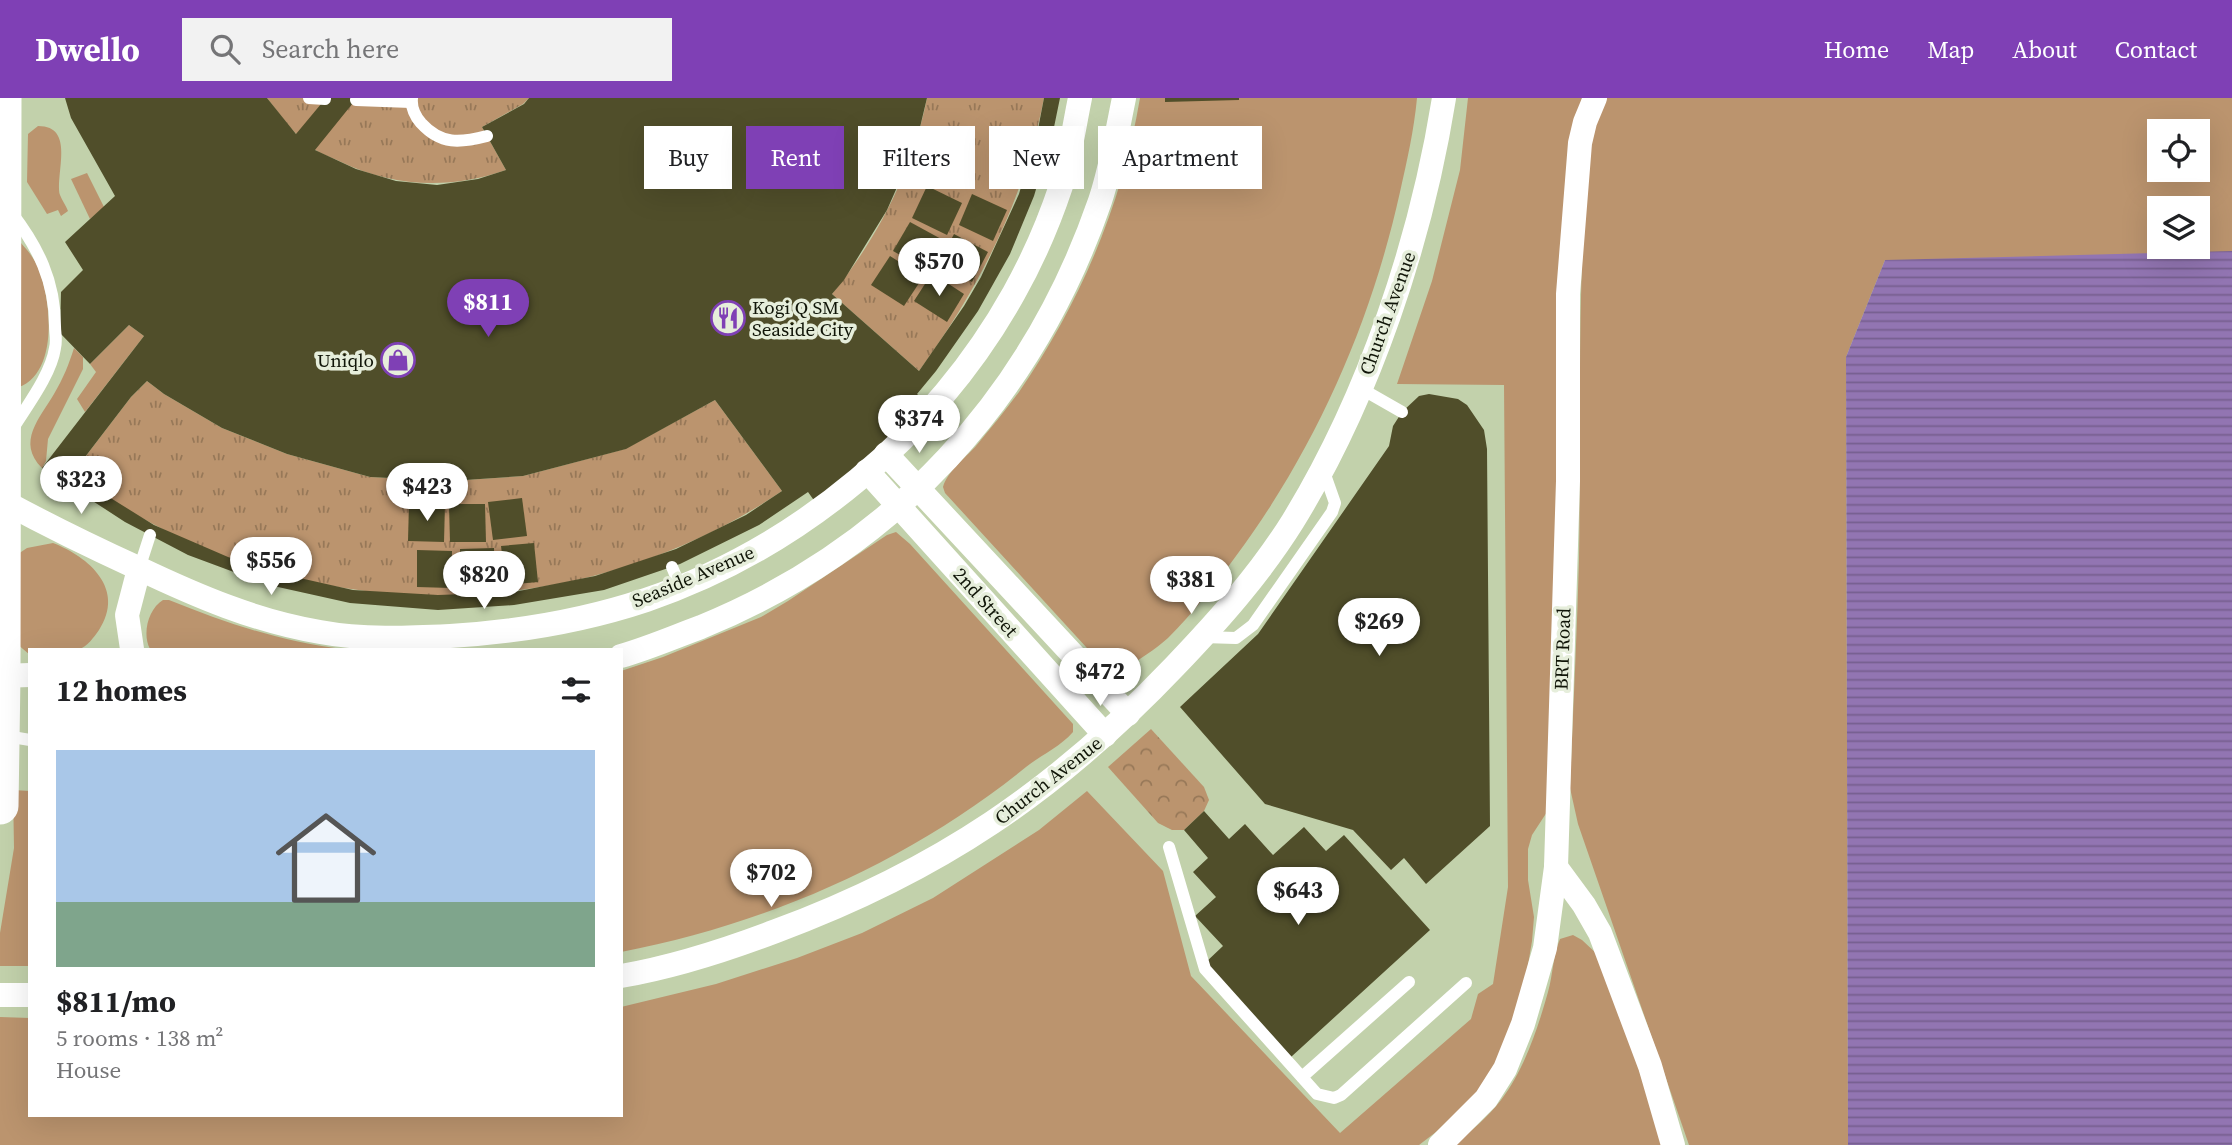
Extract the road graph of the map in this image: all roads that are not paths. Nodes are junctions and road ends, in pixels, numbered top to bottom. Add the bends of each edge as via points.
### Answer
1 (3, 98) edge
2 (309, 98) edge
3 (1080, 98) edge
4 (1124, 98) edge
5 (1444, 98) edge
6 (1595, 98) edge
7 (325, 99) edge
8 (356, 100) edge
9 (411, 100) edge
10 (487, 136) dead end
11 (2, 201) edge
12 (1360, 388) junction
13 (1402, 412) dead end
14 (3, 445) junction
15 (886, 454) junction
16 (867, 471) junction
17 (919, 488) junction
18 (3, 501) junction
19 (898, 506) junction
20 (150, 535) dead end
21 (139, 569) junction
22 (400, 644) edge
23 (132, 648) edge
24 (623, 655) edge
25 (11, 676) edge
26 (1128, 714) junction
27 (1105, 734) junction
28 (0, 735) edge
29 (28, 740) edge
30 (0, 806) edge
31 (1169, 846) dead end
32 (1556, 867) junction
33 (623, 976) edge
34 (1409, 982) dead end
35 (1466, 983) dead end
36 (0, 995) edge
37 (28, 995) edge
38 (1302, 1077) junction
39 (1440, 1145) edge
40 (1673, 1145) edge

1 - 11 main road
2 - 7 lane
3 - 15 street, Seaside Avenue via 1053,170 1039,243 1014,292 983,344 935,405
4 - 17 street via 1100,200 1049,317 993,406
5 - 12 street, Church Avenue via 1436,153 1405,269
6 - 32 street, BRT Road via 1585,122 1578,164 1567,294 1568,481
8 - 9 lane
9 - 10 lane via 417,118 442,140
11 - 14 main road
11 - 14 lane via 31,237 45,265 55,306 55,349 43,379
12 - 13 lane
12 - 26 street, Church Avenue via 1322,468 1264,564 1203,637
14 - 18 main road
15 - 16 street, Seaside Avenue
15 - 17 street, 2nd Street
16 - 19 street, 2nd Street
16 - 22 street, Seaside Avenue via 757,549 676,576 647,599 573,620
17 - 19 street
17 - 26 street, 2nd Street
18 - 21 street, Seaside Avenue
18 - 25 main road
19 - 24 street via 778,592
19 - 27 street, 2nd Street
20 - 21 lane
21 - 22 street, Seaside Avenue via 241,613 321,633
21 - 23 street via 127,615
25 - 28 main road
26 - 27 street, Church Avenue
27 - 33 street, Church Avenue via 1045,787 927,864 833,910 745,943
28 - 29 lane
28 - 30 main road
31 - 38 lane via 1205,970
32 - 39 street, BRT Road via 1545,948 1505,1069 1486,1099
32 - 40 street via 1600,933 1650,1066
34 - 38 lane
35 - 38 lane via 1341,1095 1317,1094
36 - 37 street

